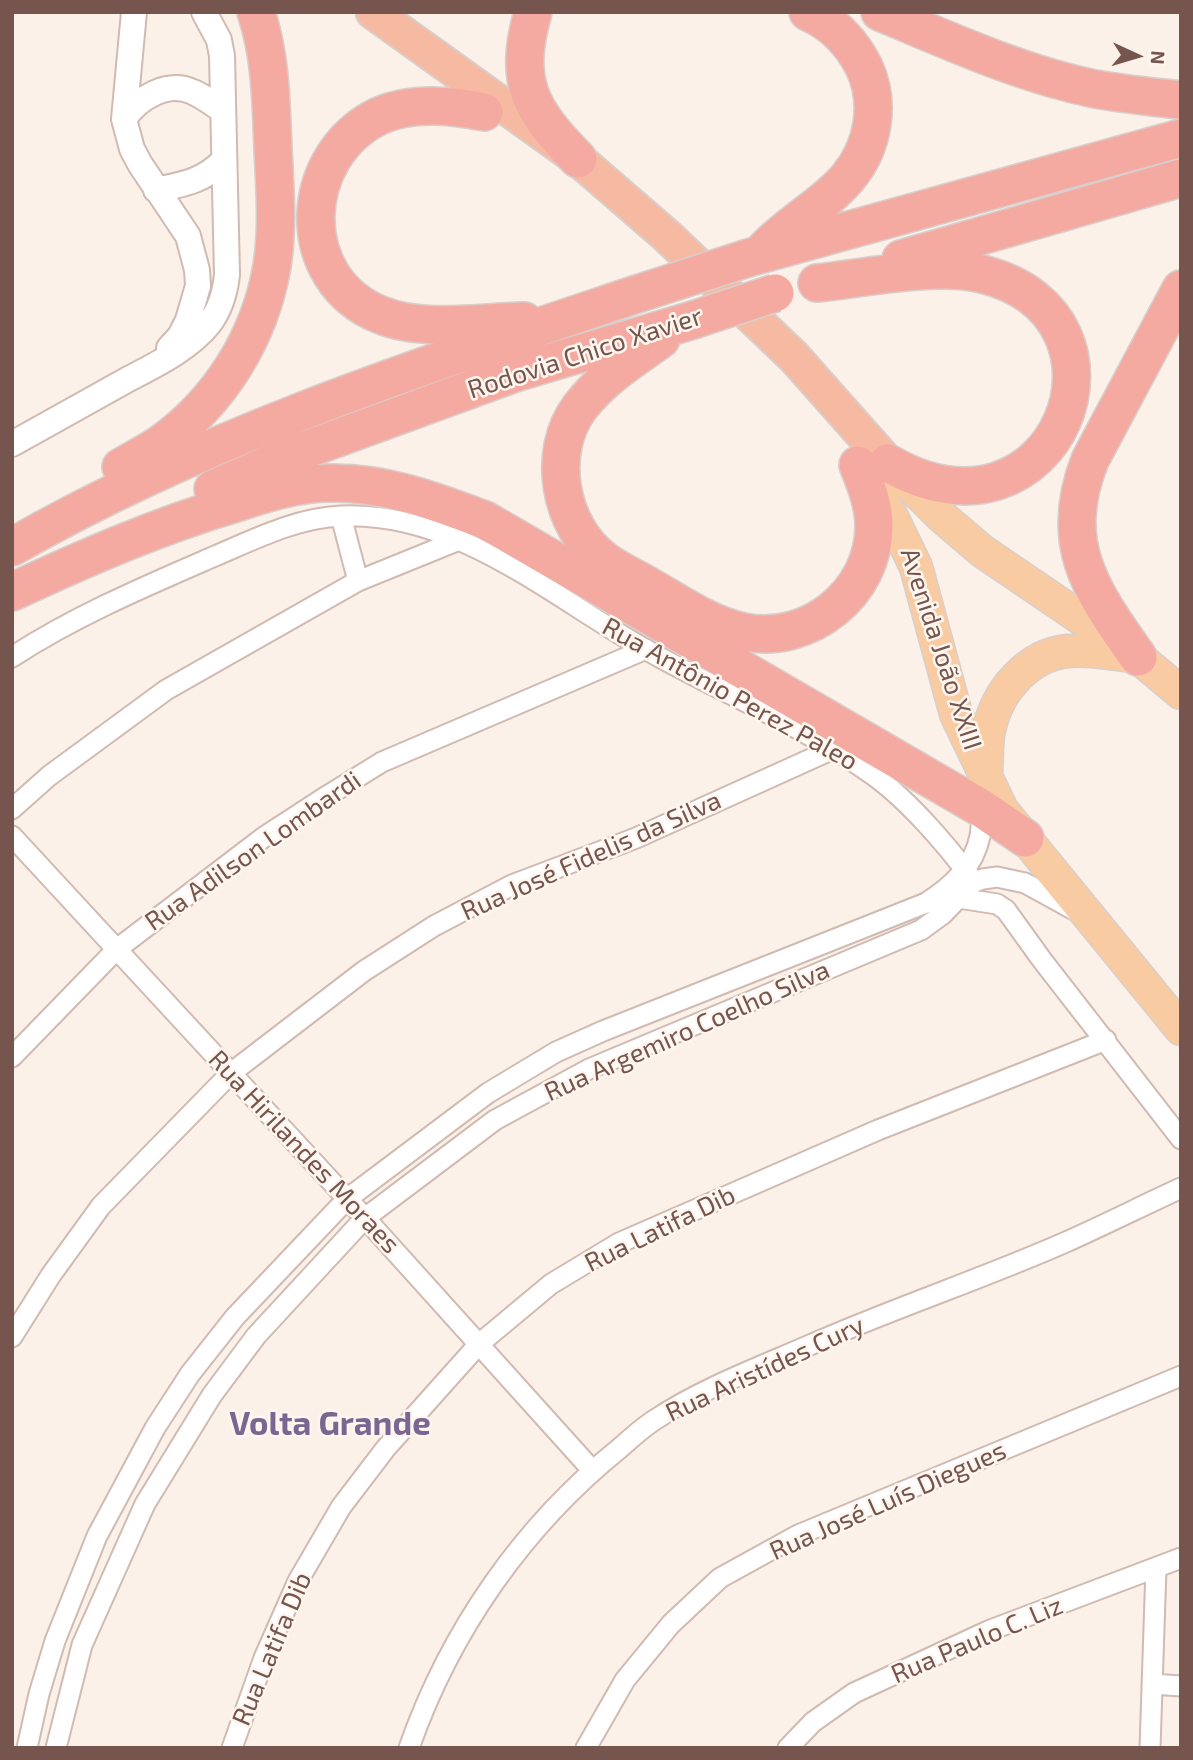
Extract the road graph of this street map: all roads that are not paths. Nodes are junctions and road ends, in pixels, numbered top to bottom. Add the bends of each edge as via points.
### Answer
1 (134, 12) edge
2 (204, 12) edge
3 (256, 12) edge
4 (349, 12) edge
5 (373, 12) edge
6 (533, 12) edge
7 (808, 12) edge
8 (880, 12) edge
9 (1181, 100) edge
10 (222, 110) junction
11 (484, 112) junction
12 (124, 119) junction
13 (1181, 138) edge
14 (579, 159) junction
15 (224, 160) junction
16 (1181, 178) edge
17 (156, 190) junction
18 (753, 257) junction
19 (817, 283) junction
20 (1181, 289) edge
21 (562, 319) junction
22 (687, 321) junction
23 (785, 362) junction
24 (155, 365) junction
25 (12, 444) edge
26 (873, 464) junction
27 (341, 516) junction
28 (459, 540) junction
29 (12, 545) edge
30 (358, 581) junction
31 (12, 591) edge
32 (646, 649) junction
33 (12, 657) edge
34 (1138, 657) junction
35 (1181, 671) edge
36 (1181, 693) edge
37 (832, 749) junction
38 (983, 793) junction
39 (12, 809) edge
40 (12, 836) edge
41 (1025, 838) joint
42 (969, 876) junction
43 (954, 893) junction
44 (1088, 918) junction
45 (117, 948) junction
46 (1176, 1018) edge
47 (1106, 1040) junction
48 (12, 1057) edge
49 (231, 1073) junction
50 (1181, 1139) edge
51 (1181, 1188) edge
52 (346, 1199) junction
53 (365, 1218) junction
54 (12, 1337) edge
55 (479, 1345) junction
56 (1181, 1376) edge
57 (592, 1470) junction
58 (1181, 1558) edge
59 (1156, 1568) junction
60 (1152, 1684) junction
61 (1181, 1686) edge
62 (27, 1748) edge
63 (56, 1748) edge
64 (232, 1748) edge
65 (409, 1748) edge
66 (586, 1748) edge
67 (788, 1748) edge
68 (1150, 1748) edge

1 - 12 street
2 - 10 street via 222,56
3 - 29 highway via 269,66 276,218 272,266 249,339 212,398 188,422 82,491
4 - 11 highway
5 - 14 highway
6 - 14 highway via 524,50 529,93 536,111
7 - 18 highway via 832,25 868,75 873,96 870,139 861,162 836,192
8 - 9 highway via 1048,77 1094,89
10 - 12 street via 192,91 171,88 138,103
10 - 15 street
11 - 21 highway via 422,106 400,109 361,126 328,163 320,185 317,236 323,260 355,300 380,315 413,323
11 - 23 highway
12 - 17 street via 132,149
13 - 18 highway, Rodovia Chico Xavier
14 - 23 highway via 667,236
15 - 17 street via 196,181
15 - 24 street via 225,293 208,326
16 - 19 highway, Rodovia Chico Xavier
17 - 24 street via 188,236 198,286 180,336
18 - 21 highway, Rodovia Chico Xavier, bridge
19 - 22 highway, Rodovia Chico Xavier, bridge
19 - 26 highway via 924,271 978,273 999,279 1036,301 1051,316 1069,353 1070,396 1059,431 1035,459 1007,477 975,487 944,486
20 - 34 highway via 1090,460 1078,505 1077,530 1088,578 1099,602
21 - 29 highway, Rodovia Chico Xavier via 263,427 148,476
22 - 26 highway via 607,377 578,410 563,446 567,508 576,528 603,560 724,626 767,634 806,626 841,604 865,567 874,528
22 - 31 highway, Rodovia Chico Xavier via 518,372 291,455 109,534
23 - 26 highway
24 - 25 street
26 - 34 main road, Avenida João XXIII via 982,551
26 - 38 main road, Avenida João XXIII via 916,567
27 - 28 street, Rua Antônio Perez Paleo via 393,521
27 - 30 street
27 - 33 street, Rua Antônio Perez Paleo via 278,530 150,584
28 - 30 street
28 - 32 street, Rua Antônio Perez Paleo
30 - 39 street via 166,690
31 - 38 highway via 113,545 273,491 329,483 385,488 485,520
32 - 37 street, Rua Antônio Perez Paleo
32 - 45 street, Rua Adilson Lombardi via 382,762 264,837
34 - 35 street
34 - 36 main road, Avenida João XXIII
34 - 38 main road via 1068,651 1045,656 1026,668 1010,686 989,730
37 - 42 street, Rua Antônio Perez Paleo via 902,798
37 - 49 street, Rua José Fidelis da Silva via 636,838 512,886 434,926 364,971
38 - 41 highway
38 - 42 street, Rua Argemiro Coelho Silva via 979,839
40 - 45 street, Rua Hirilandes Moraes
41 - 44 main road
42 - 43 street, Rua Argemiro Coelho Silva
42 - 44 street via 1024,883
43 - 47 street via 997,904 1006,911
43 - 52 street, Rua Argemiro Coelho Silva via 556,1052 488,1093
43 - 53 street, Rua Argemiro Coelho Silva via 943,914 920,930 552,1088 495,1120
44 - 46 main road
45 - 48 street, Rua Adilson Lombardi
45 - 49 street, Rua Hirilandes Moraes
47 - 50 street
47 - 55 street, Rua Latifa Dib via 877,1129 619,1243 551,1284
49 - 52 street, Rua Hirilandes Moraes
49 - 54 street, Rua José Fidelis da Silva via 102,1206
51 - 57 street, Rua Aristídes Cury via 1065,1243 848,1328 722,1384 652,1422
52 - 53 street, Rua Hirilandes Moraes
52 - 62 street, Rua Argemiro Coelho Silva via 235,1317 155,1428 119,1492 75,1588 39,1694
53 - 55 street, Rua Hirilandes Moraes
53 - 63 street, Rua Argemiro Coelho Silva via 256,1336 212,1395 145,1504 82,1645
55 - 57 street, Rua Hirilandes Moraes
55 - 64 street, Rua Latifa Dib via 395,1438 341,1507 298,1581
56 - 66 street, Rua José Luís Diegues via 798,1535 720,1578 671,1625 625,1680
57 - 65 street, Rua Aristídes Cury via 548,1515 480,1601 448,1656
58 - 59 street, Rua Paulo C. Liz
59 - 60 street
59 - 67 street, Rua Paulo C. Liz via 988,1631 854,1693 813,1722
60 - 61 street
60 - 68 street

